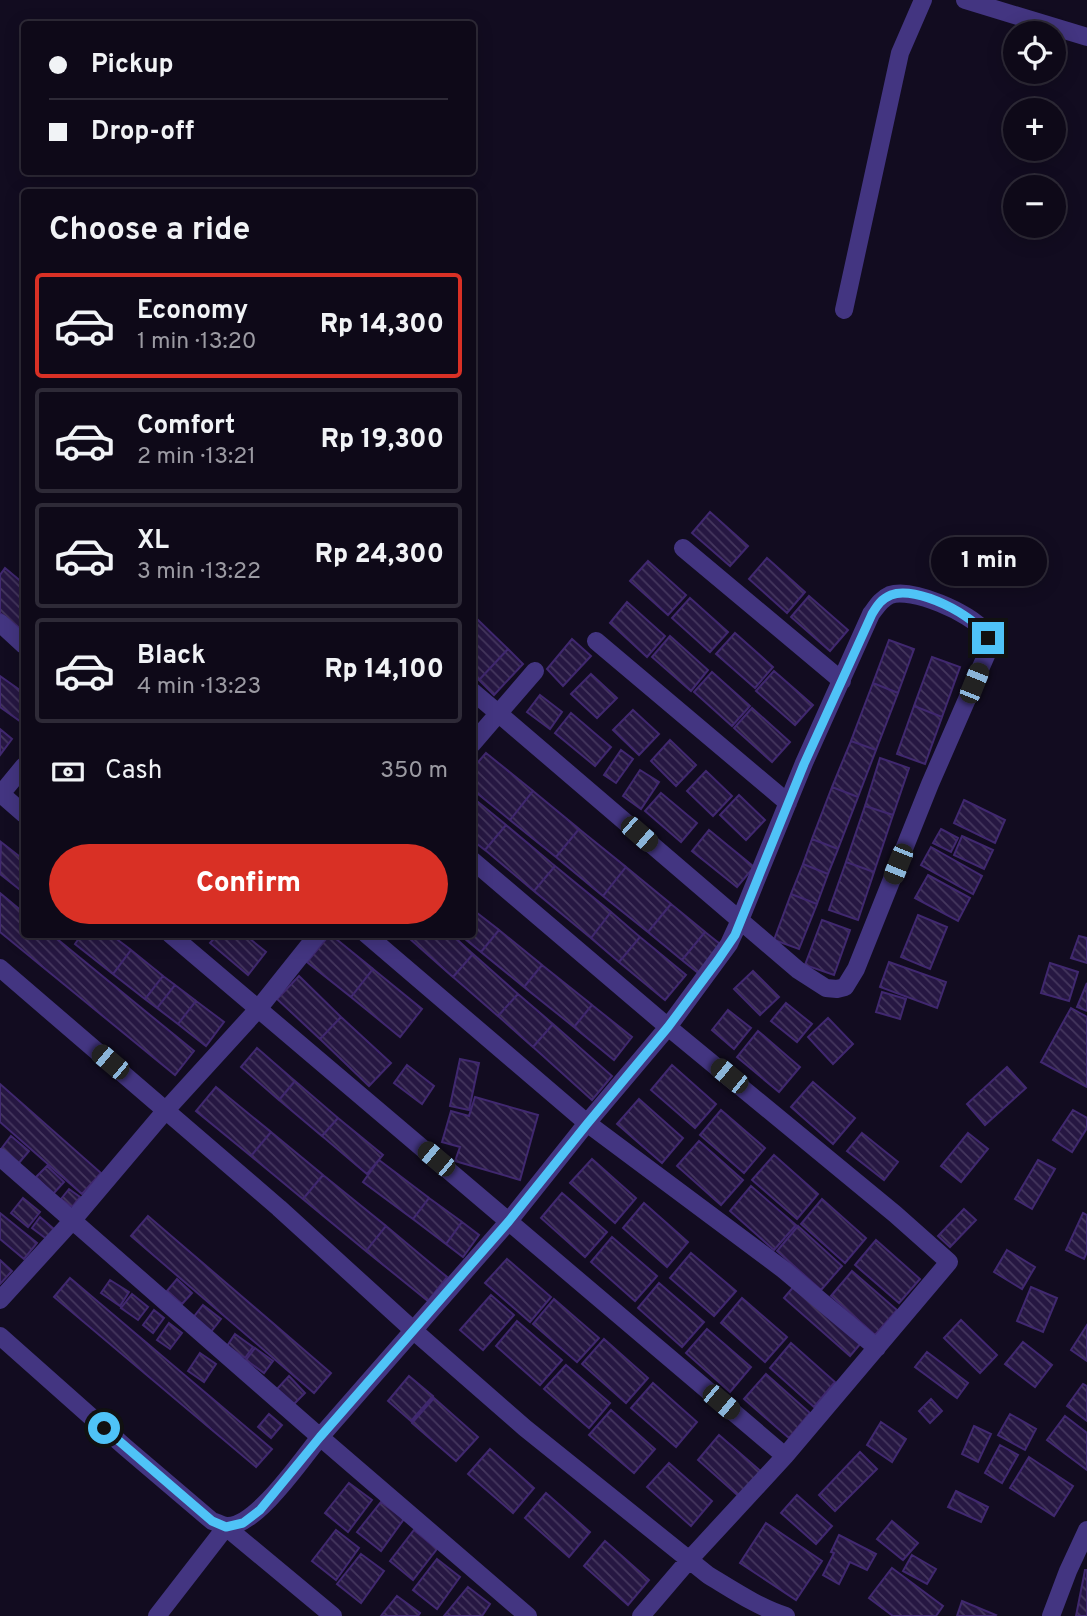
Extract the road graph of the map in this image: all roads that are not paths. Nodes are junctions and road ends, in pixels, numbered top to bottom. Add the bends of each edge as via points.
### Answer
1 (923, 0) edge
2 (965, 0) edge
3 (1087, 37) edge
4 (844, 310) dead end
5 (683, 548) dead end
6 (0, 624) edge
7 (596, 641) dead end
8 (21, 642) edge
9 (535, 671) dead end
10 (842, 681) junction
11 (476, 694) edge
12 (498, 713) junction
13 (476, 739) edge
14 (21, 770) edge
15 (0, 794) edge
16 (788, 803) junction
17 (21, 812) edge
18 (476, 863) edge
19 (740, 920) junction
20 (175, 938) edge
21 (315, 938) edge
22 (371, 938) edge
23 (0, 968) edge
24 (259, 1009) junction
25 (668, 1027) junction
26 (166, 1111) junction
27 (587, 1124) junction
28 (0, 1157) edge
29 (72, 1221) junction
30 (509, 1221) junction
31 (0, 1300) edge
32 (414, 1330) junction
33 (0, 1336) edge
34 (877, 1348) junction
35 (320, 1437) junction
36 (785, 1456) junction
37 (226, 1527) junction
38 (1087, 1530) edge
39 (689, 1560) junction
40 (779, 1615) edge
41 (157, 1616) edge
42 (332, 1616) edge
43 (528, 1616) edge
44 (641, 1616) edge
45 (1051, 1616) edge

1 - 4 street via 900,53
2 - 3 street
5 - 10 street
6 - 8 street
7 - 16 street
9 - 12 street
10 - 16 street
10 - 19 street via 872,614 891,595 925,597 965,615 988,638 979,673 845,987 826,988 811,980
11 - 12 street
12 - 13 street
12 - 19 street
14 - 15 street
15 - 17 street
16 - 19 street
18 - 25 street
19 - 25 street via 729,944
20 - 24 street
21 - 24 street
22 - 27 street
23 - 26 street
24 - 26 street
24 - 30 street
25 - 27 street
25 - 34 street via 949,1262
26 - 29 street
26 - 32 street
27 - 30 street
27 - 34 street via 784,1270
28 - 29 street
29 - 31 street
29 - 35 street
30 - 32 street
30 - 36 street
32 - 35 street
32 - 39 street via 525,1428
33 - 37 street via 212,1521
34 - 36 street
35 - 37 street via 260,1510 243,1523
35 - 43 street
36 - 39 street
37 - 41 street
37 - 42 street
38 - 45 street
39 - 40 street
39 - 44 street

